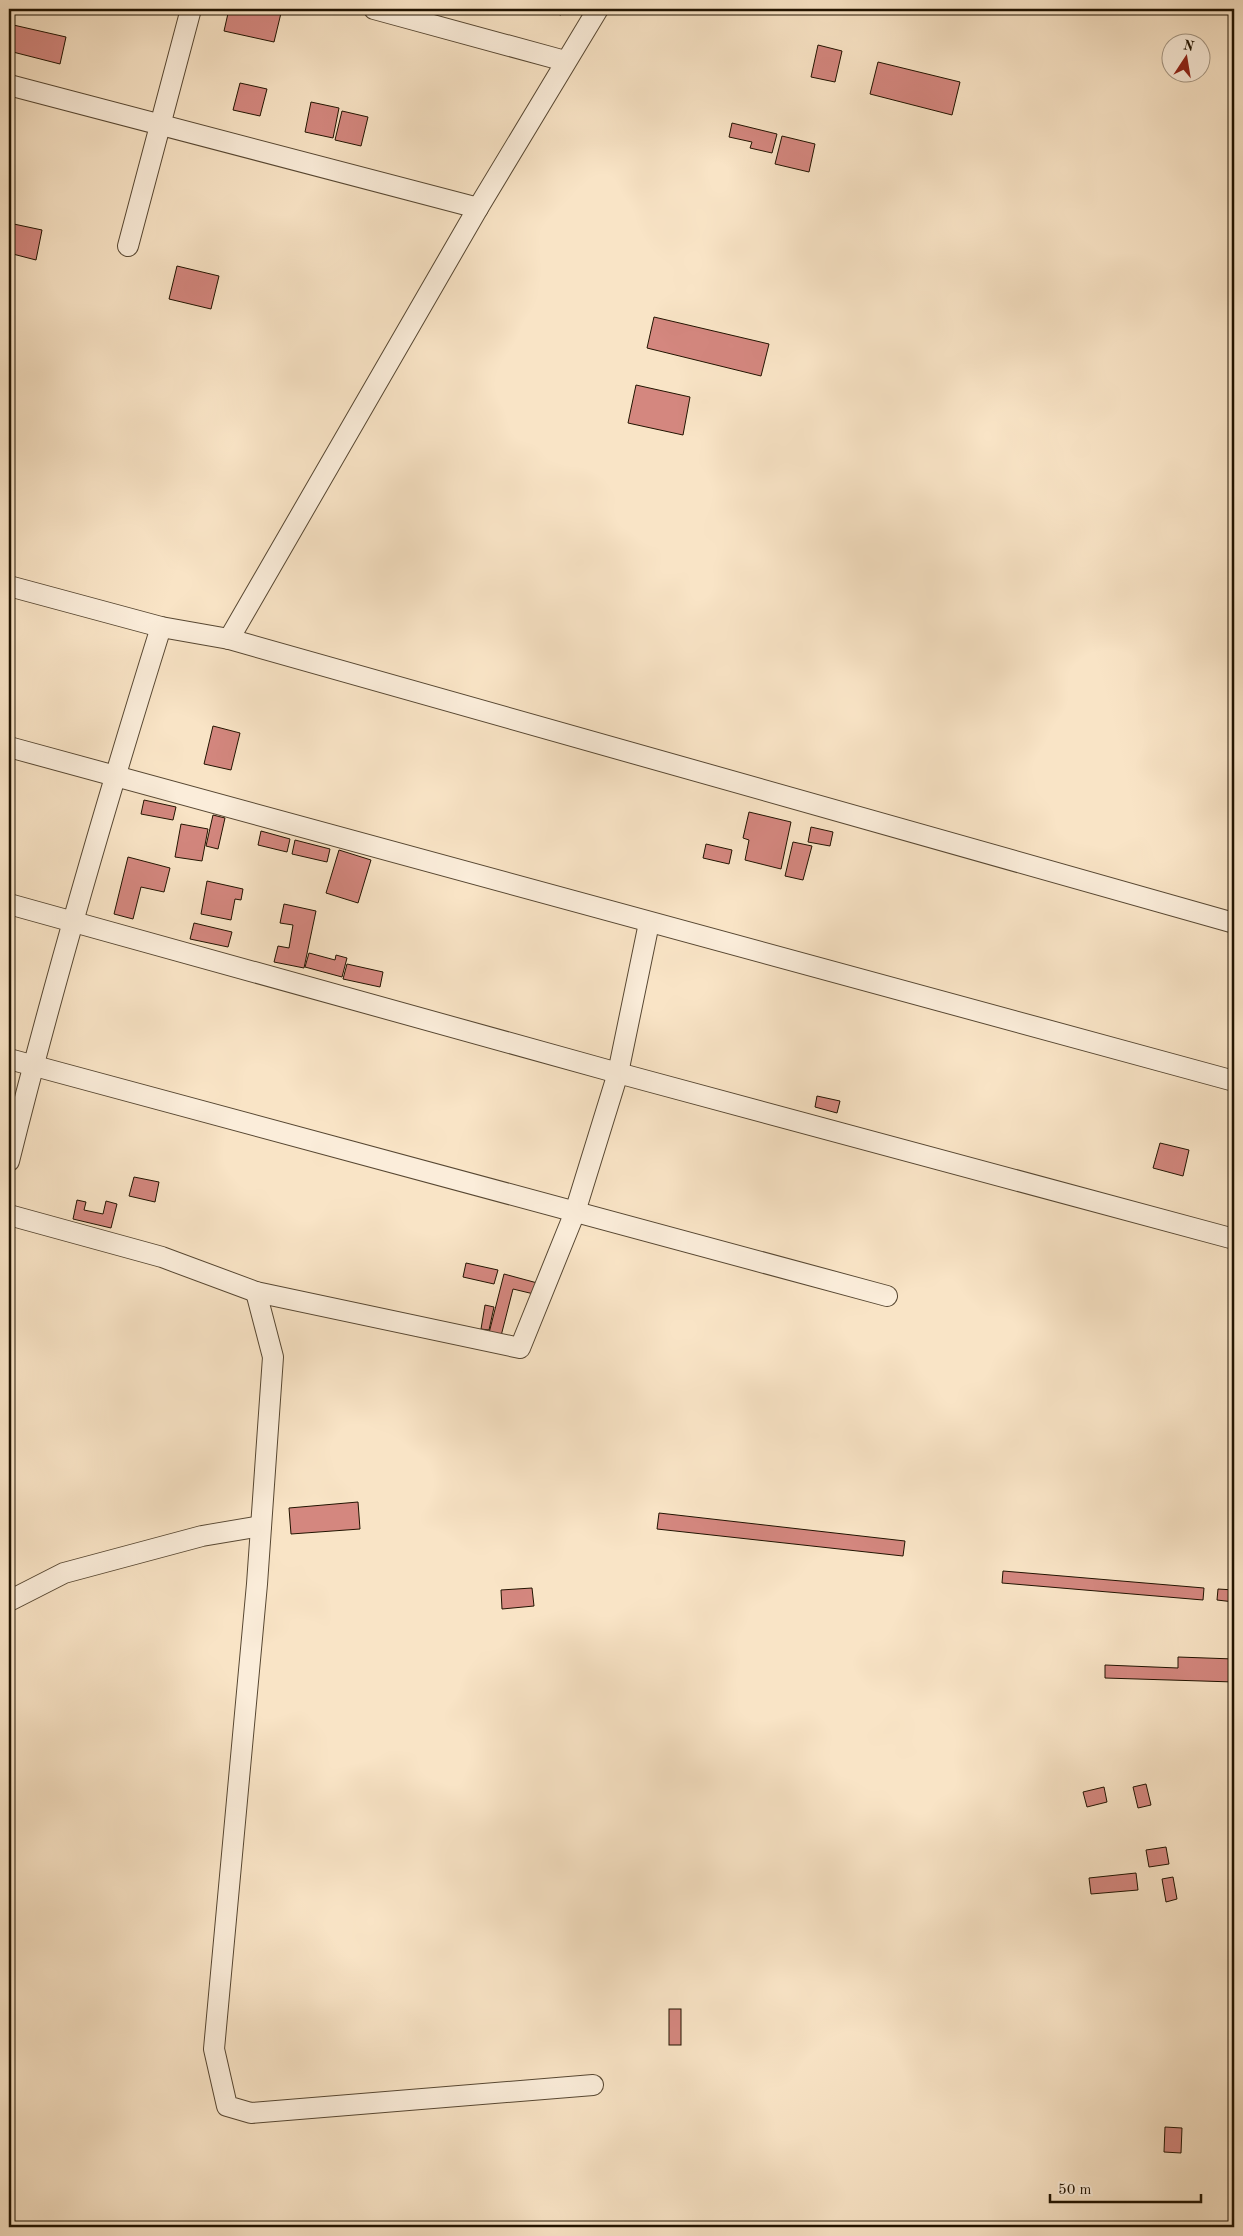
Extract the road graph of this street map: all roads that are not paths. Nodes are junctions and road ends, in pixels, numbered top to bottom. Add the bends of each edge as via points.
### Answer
1 (191, 9) edge
2 (374, 9) edge
3 (598, 9) edge
4 (415, 14) edge
5 (565, 61) junction
6 (9, 85) edge
7 (160, 124) junction
8 (478, 208) junction
9 (128, 246) dead end
10 (9, 586) edge
11 (161, 627) junction
12 (228, 639) junction
13 (9, 747) edge
14 (115, 775) junction
15 (9, 904) edge
16 (72, 922) junction
17 (649, 923) junction
18 (1234, 923) edge
19 (9, 1059) edge
20 (33, 1066) junction
21 (618, 1073) junction
22 (1234, 1081) edge
23 (9, 1161) edge
24 (575, 1212) junction
25 (9, 1215) edge
26 (1234, 1238) edge
27 (256, 1292) junction
28 (887, 1296) dead end
29 (261, 1526) junction
30 (9, 1601) edge
31 (593, 2085) dead end

1 - 7 street
2 - 4 street
3 - 5 street
4 - 5 street
5 - 8 street
6 - 7 street
7 - 8 street
7 - 9 street
8 - 12 street
10 - 11 street
11 - 12 street
11 - 14 street
12 - 18 street
13 - 14 street
14 - 16 street
14 - 17 street
15 - 16 street
16 - 20 street
16 - 21 street
17 - 21 street
17 - 22 street
19 - 20 street
20 - 23 street
20 - 24 street
21 - 24 street
21 - 26 street
24 - 27 street via 520,1348
24 - 28 street
25 - 27 street via 162,1257
27 - 29 street via 273,1357
29 - 30 street via 202,1536 64,1573
29 - 31 street via 214,2049 227,2106 251,2113

